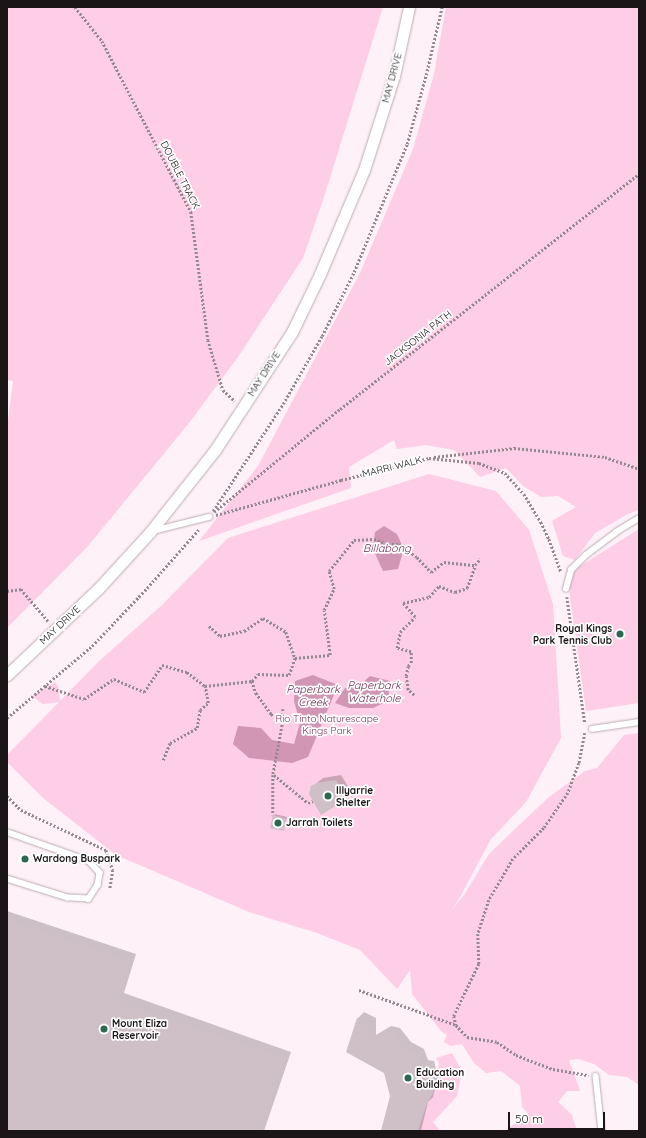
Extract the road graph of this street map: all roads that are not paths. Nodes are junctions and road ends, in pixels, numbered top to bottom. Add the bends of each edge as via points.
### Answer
1 (409, 7) edge
2 (209, 517) road end
3 (639, 518) edge
4 (150, 532) junction
5 (566, 589) road end
6 (7, 675) edge
7 (639, 722) edge
8 (592, 729) dead end
9 (7, 832) edge
10 (7, 879) edge
11 (596, 1076) road end
12 (602, 1131) edge

1 - 4 street, MAY DRIVE via 394,76 364,170 320,274 292,332 215,450
2 - 4 lane
3 - 5 lane via 586,555 571,570
4 - 6 street, MAY DRIVE via 98,589
7 - 8 lane
9 - 10 lane via 89,861 100,873 98,886 89,899 68,898
11 - 12 lane

